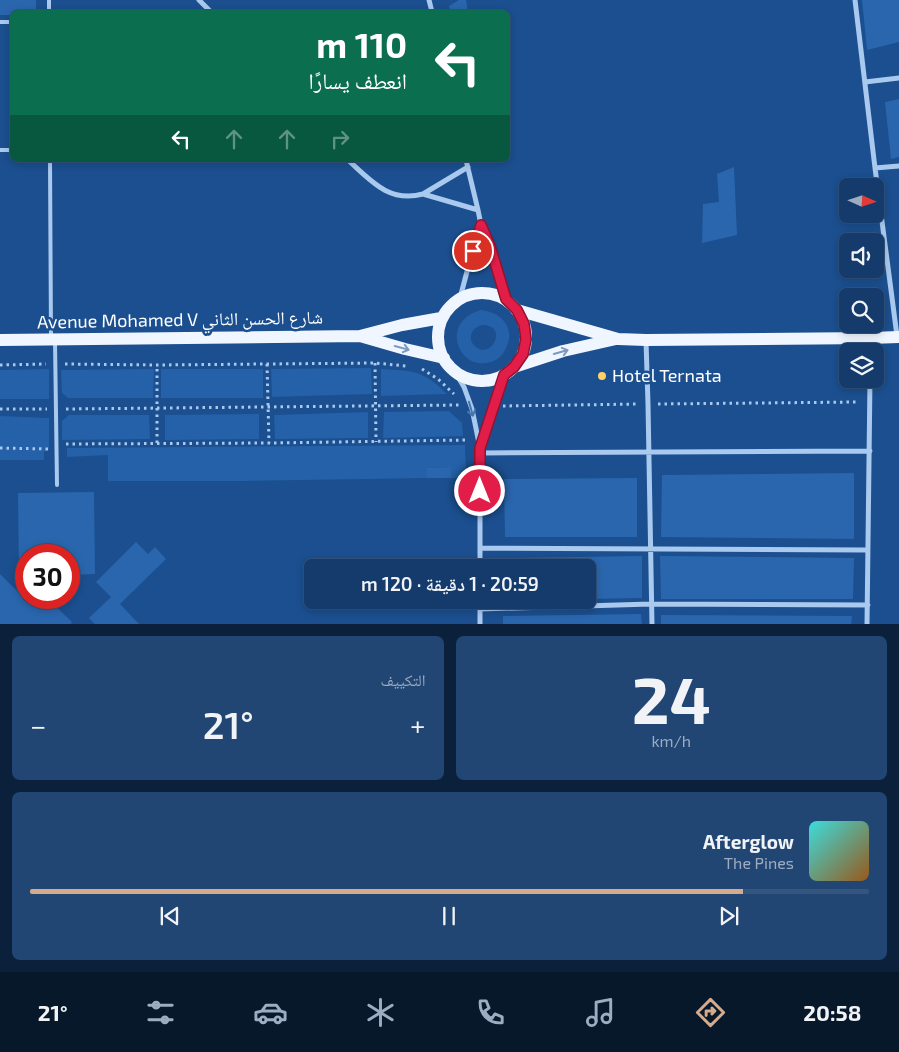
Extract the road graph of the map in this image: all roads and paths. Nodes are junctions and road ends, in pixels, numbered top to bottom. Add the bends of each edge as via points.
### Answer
1 (199, 0) edge
2 (855, 0) edge
3 (209, 10) edge
4 (899, 78) edge
5 (866, 82) junction
6 (50, 162) edge
7 (350, 162) edge
8 (467, 162) edge
9 (468, 166) junction
10 (899, 166) edge
11 (875, 168) junction
12 (424, 194) junction
13 (478, 210) junction
14 (481, 225) junction
15 (460, 298) junction
16 (506, 299) junction
17 (517, 310) junction
18 (441, 318) junction
19 (360, 336) junction
20 (898, 337) edge
21 (870, 338) junction
22 (53, 339) junction
23 (618, 339) junction
24 (0, 340) edge
25 (646, 340) junction
26 (870, 343) edge
27 (444, 358) junction
28 (375, 363) junction
29 (55, 364) junction
30 (267, 364) junction
31 (0, 365) edge
32 (157, 365) junction
33 (407, 366) dead end
34 (514, 367) junction
35 (415, 368) dead end
36 (455, 372) junction
37 (504, 375) junction
38 (870, 388) edge
39 (870, 401) junction
40 (648, 404) junction
41 (459, 405) junction
42 (494, 406) junction
43 (158, 407) junction
44 (376, 407) junction
45 (267, 408) junction
46 (0, 409) edge
47 (56, 409) junction
48 (462, 413) dead end
49 (467, 434) dead end
50 (376, 442) junction
51 (157, 443) junction
52 (56, 444) junction
53 (269, 444) junction
54 (0, 448) edge
55 (480, 451) junction
56 (870, 451) junction
57 (649, 452) junction
58 (57, 485) dead end
59 (480, 548) junction
60 (650, 548) junction
61 (868, 550) junction
62 (480, 559) edge
63 (651, 604) junction
64 (868, 605) junction
65 (596, 606) edge
66 (480, 609) edge
67 (480, 624) edge
68 (652, 624) edge
69 (867, 624) edge

1 - 3 street
2 - 5 street
4 - 5 street
5 - 11 street
6 - 22 lane
7 - 12 street via 387,192 402,197
8 - 9 street
9 - 12 street
9 - 13 street
10 - 11 street
11 - 20 street
12 - 13 street
13 - 14 street
14 - 15 street
14 - 16 street
15 - 16 main road via 483,292
15 - 18 main road
16 - 17 main road
17 - 23 main road
17 - 34 main road via 524,324 526,339 523,354
18 - 19 main road, Avenue Mohamed V شارع الحسن الثاني
18 - 27 main road via 438,332
19 - 22 main road, Avenue Mohamed V شارع الحسن الثاني
19 -> 27 main road, Avenue Mohamed V شارع الحسن الثاني
20 - 21 main road
21 - 25 main road
21 - 26 street
22 - 24 main road, Avenue Mohamed V شارع الحسن الثاني
22 - 29 lane
23 - 25 main road
34 -> 23 main road via 563,350
25 - 40 street
27 - 36 main road
28 - 30 path
28 - 33 path
28 - 44 path
29 - 31 path
29 - 32 path
29 - 47 lane
30 - 32 path
30 - 45 path
32 - 43 path
34 - 37 main road
35 - 41 path via 438,379 454,394
36 - 37 main road via 479,381
36 -> 55 street via 472,409
37 - 42 street
38 - 39 street
39 - 40 path
39 - 56 street
40 - 42 path
40 - 57 street
41 - 44 path
41 - 48 path
42 - 55 street
43 - 45 path
43 - 47 path
43 - 51 path
44 - 45 path
44 - 50 path
45 - 53 path
46 - 47 path
47 - 52 lane
49 - 50 path via 468,440
50 - 53 path
51 - 52 path
51 - 53 path
52 - 54 path via 49,448
52 - 58 lane
55 - 57 street
55 - 59 street
56 - 57 street
56 - 61 street
57 - 60 street
59 - 60 street
59 - 62 street
60 - 61 street
60 - 63 street
61 - 64 street
63 - 64 street
63 - 65 street
63 - 68 street
64 - 69 street
66 - 67 street

